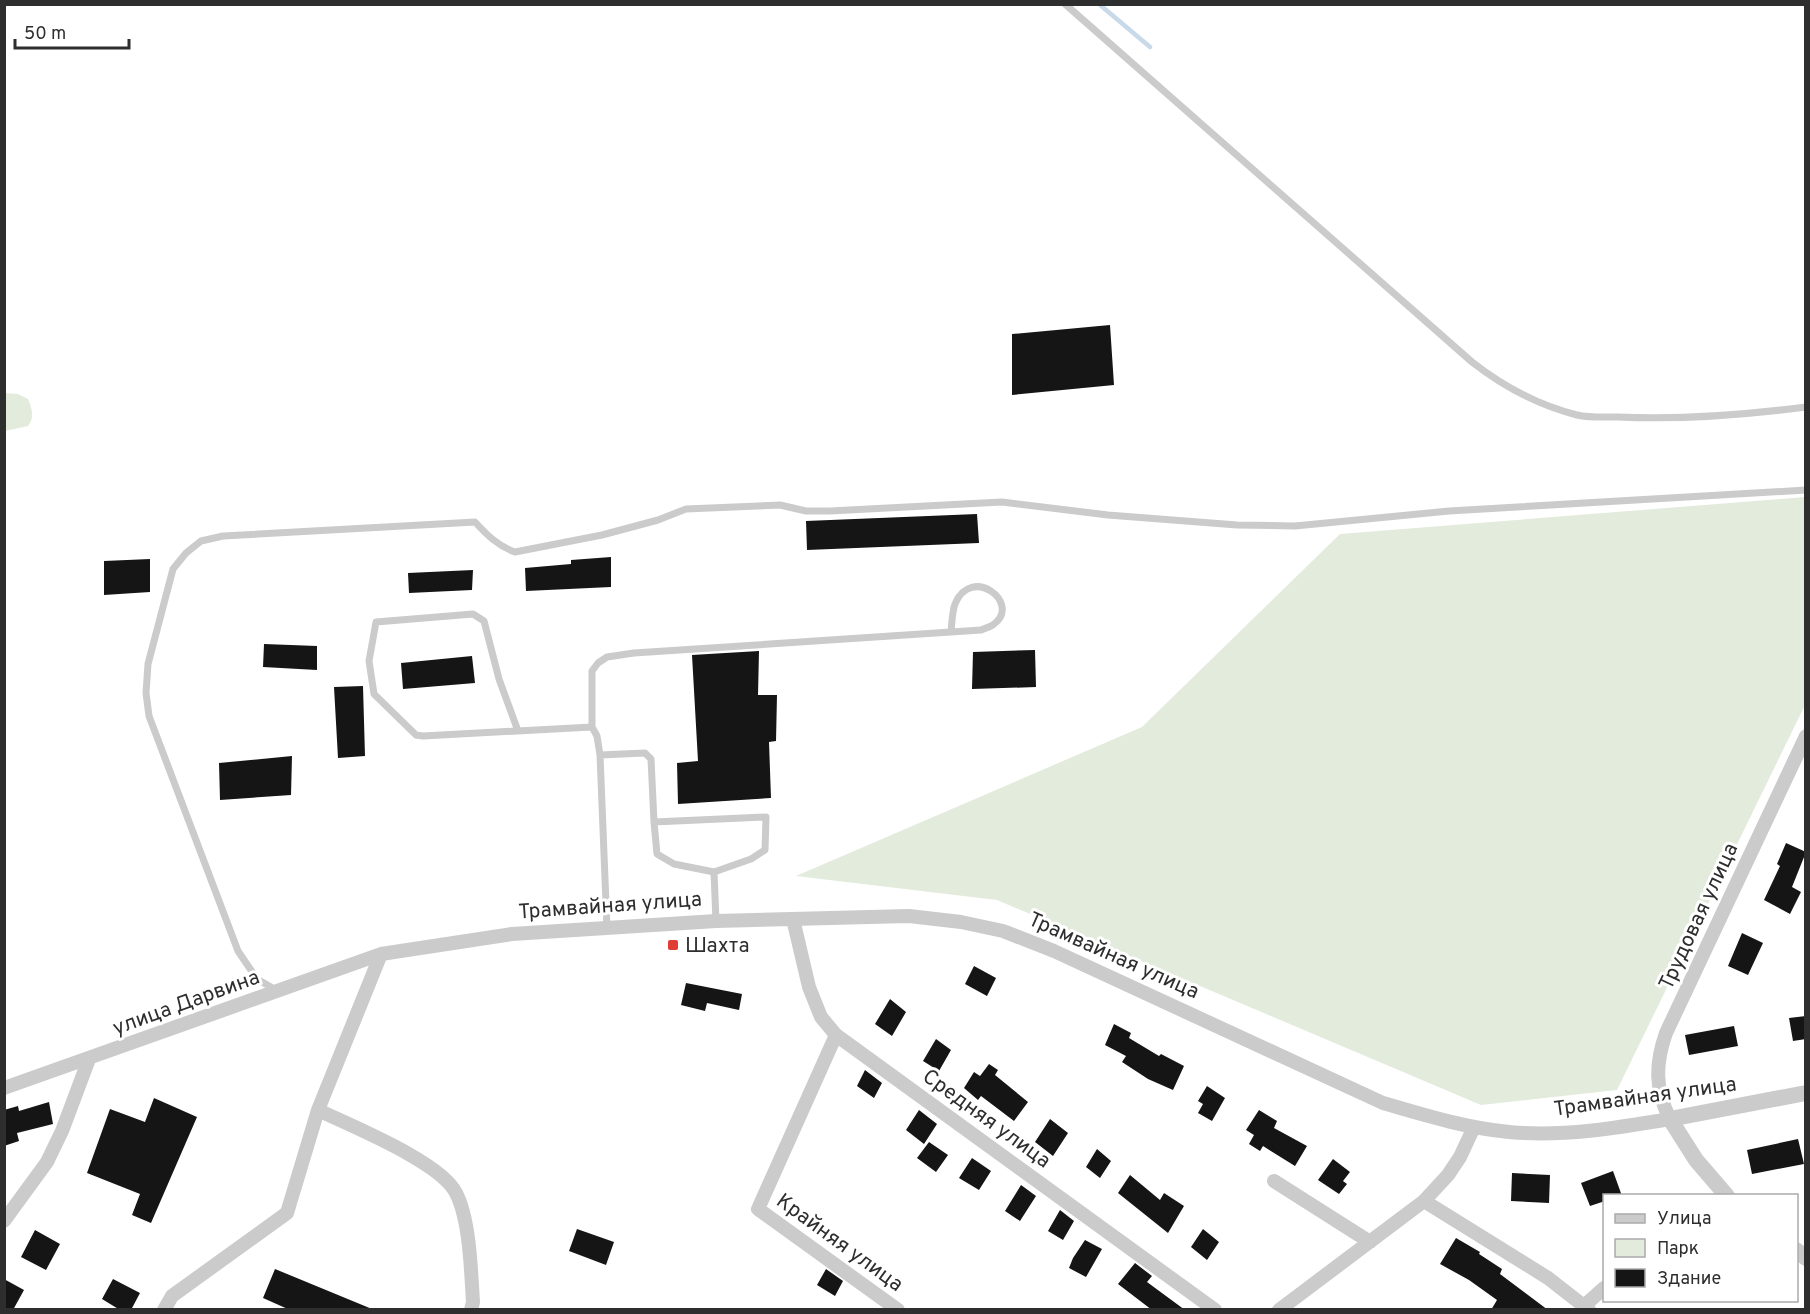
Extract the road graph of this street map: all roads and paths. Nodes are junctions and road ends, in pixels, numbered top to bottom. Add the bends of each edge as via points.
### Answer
1 (1065, 4) edge
2 (1806, 407) edge
3 (1806, 490) edge
4 (951, 632) junction
5 (592, 727) junction
6 (518, 731) junction
7 (1806, 736) edge
8 (600, 755) junction
9 (654, 822) junction
10 (714, 872) junction
11 (793, 919) junction
12 (716, 921) junction
13 (607, 928) junction
14 (381, 954) junction
15 (278, 991) junction
16 (836, 1035) junction
17 (89, 1059) junction
18 (4, 1088) edge
19 (1806, 1093) edge
20 (318, 1110) junction
21 (1670, 1119) junction
22 (1474, 1126) junction
23 (1274, 1181) dead end
24 (1720, 1194) edge
25 (1424, 1201) junction
26 (4, 1221) edge
27 (1370, 1242) junction
28 (1603, 1290) edge
29 (1586, 1308) edge
30 (164, 1310) edge
31 (471, 1310) edge
32 (898, 1310) edge
33 (1215, 1310) edge
34 (1279, 1310) edge

1 - 2 lane via 1463,355 1500,383 1580,416 1749,415
3 - 15 lane via 1449,511 1294,526 1131,517 1002,502 830,511 780,505 686,509 603,534 515,552 504,548 475,522 224,536 201,541 173,569 148,664 149,716 238,951 257,979
4 - 4 lane via 981,630 995,624 1001,614 996,594 984,587 972,587 961,595 955,604
4 - 5 lane via 634,652 607,657 592,670
5 - 6 lane
5 - 8 lane
6 - 6 lane via 416,735 374,694 369,661 376,622 472,614 484,621
7 - 21 street, Трудовая улица via 1660,1049 1659,1095
8 - 9 lane via 645,753 651,759
8 - 13 lane
9 - 10 lane via 657,854 674,864
9 - 10 lane via 766,817 765,850
10 - 12 lane
11 - 12 street, Трамвайная улица
11 - 16 street, Средняя улица via 820,1017
11 - 22 street, Трамвайная улица via 909,916 1003,931 1383,1103
12 - 13 street, Трамвайная улица
13 - 14 street, Трамвайная улица via 512,934
14 - 15 street, улица Дарвина
14 - 20 street
15 - 17 street, улица Дарвина
16 - 32 street, Крайняя улица via 758,1209
16 - 33 street, Средняя улица
17 - 18 street, улица Дарвина
17 - 26 street via 47,1162
19 - 21 street, Трамвайная улица
20 - 30 street via 286,1213 172,1296
20 - 31 street via 420,1160 441,1173 456,1192 469,1247
21 - 22 street, Трамвайная улица via 1548,1134
21 - 24 street
22 - 25 street via 1448,1175
23 - 27 street
25 - 27 street
25 - 29 street via 1548,1278
27 - 34 street
28 - 29 street

